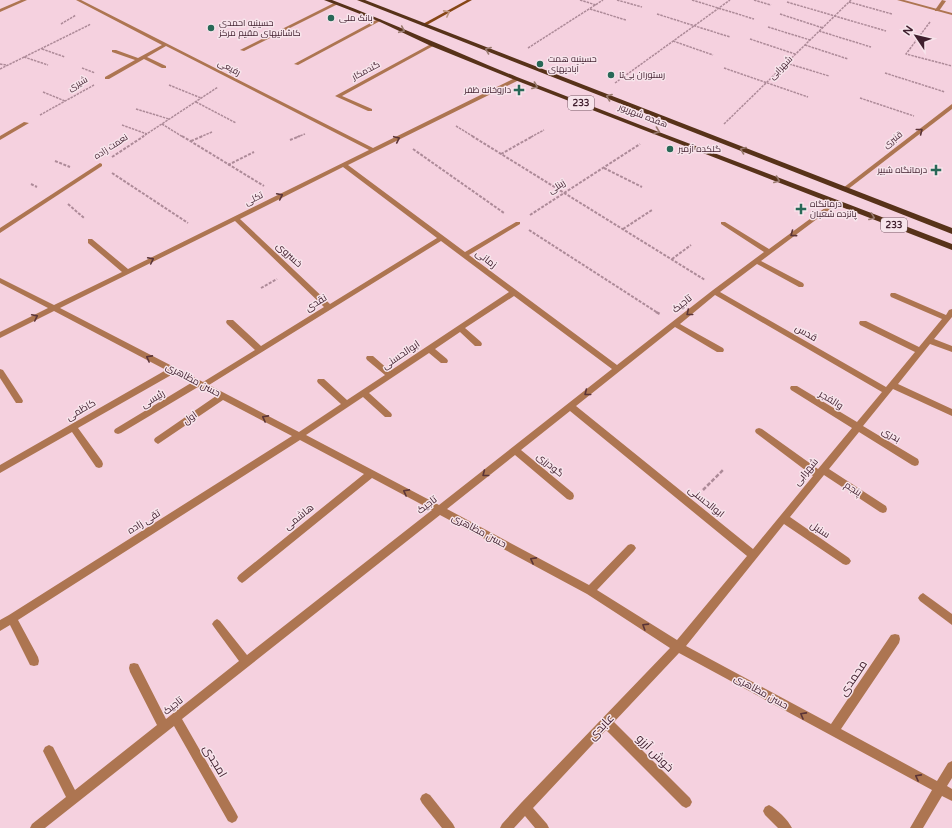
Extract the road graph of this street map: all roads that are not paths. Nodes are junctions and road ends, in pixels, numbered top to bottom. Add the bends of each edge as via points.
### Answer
1 (25, 0) edge
2 (78, 0) edge
3 (327, 0) edge
4 (470, 0) edge
5 (899, 0) edge
6 (364, 1) edge
7 (944, 1) edge
8 (336, 4) junction
9 (0, 11) edge
10 (938, 11) junction
11 (952, 14) edge
12 (380, 20) junction
13 (423, 25) junction
14 (165, 45) junction
15 (433, 45) junction
16 (242, 50) dead end
17 (114, 51) dead end
18 (141, 59) junction
19 (296, 64) dead end
20 (164, 67) dead end
21 (106, 78) road end
22 (517, 79) junction
23 (952, 106) edge
24 (370, 110) dead end
25 (26, 123) road end
26 (0, 138) edge
27 (373, 150) junction
28 (344, 164) junction
29 (100, 165) road end
30 (845, 189) junction
31 (835, 203) junction
32 (235, 218) junction
33 (518, 223) road end
34 (723, 223) dead end
35 (0, 231) edge
36 (952, 231) edge
37 (441, 238) junction
38 (90, 241) dead end
39 (952, 247) edge
40 (769, 252) junction
41 (464, 255) junction
42 (756, 261) junction
43 (127, 272) junction
44 (0, 280) edge
45 (801, 285) dead end
46 (717, 290) junction
47 (514, 292) junction
48 (893, 295) dead end
49 (329, 307) junction
50 (54, 308) junction
51 (950, 315) edge
52 (230, 322) dead end
53 (862, 323) dead end
54 (675, 324) junction
55 (460, 328) junction
56 (0, 335) edge
57 (929, 340) junction
58 (478, 344) dead end
59 (430, 349) junction
60 (952, 349) edge
61 (260, 350) junction
62 (720, 350) dead end
63 (921, 351) junction
64 (370, 358) dead end
65 (444, 361) dead end
66 (617, 369) junction
67 (173, 370) junction
68 (0, 372) edge
69 (390, 375) junction
70 (321, 381) dead end
71 (200, 384) junction
72 (794, 388) dead end
73 (890, 388) junction
74 (364, 392) junction
75 (222, 396) junction
76 (19, 401) dead end
77 (346, 404) junction
78 (570, 406) junction
79 (952, 414) edge
80 (388, 416) dead end
81 (73, 427) junction
82 (857, 428) junction
83 (118, 431) dead end
84 (758, 431) dead end
85 (299, 436) junction
86 (158, 440) dead end
87 (515, 450) junction
88 (915, 462) dead end
89 (99, 464) dead end
90 (0, 469) edge
91 (821, 472) junction
92 (371, 474) junction
93 (570, 496) dead end
94 (883, 509) dead end
95 (439, 510) junction
96 (782, 518) junction
97 (631, 548) dead end
98 (753, 555) junction
99 (846, 561) dead end
100 (242, 578) dead end
101 (590, 591) junction
102 (923, 598) dead end
103 (12, 618) junction
104 (952, 620) edge
105 (217, 624) dead end
106 (0, 626) edge
107 (895, 639) dead end
108 (678, 647) junction
109 (34, 661) dead end
110 (246, 662) junction
111 (134, 668) dead end
112 (175, 718) junction
113 (606, 722) junction
114 (164, 727) junction
115 (833, 731) junction
116 (49, 751) dead end
117 (952, 767) edge
118 (939, 788) junction
119 (952, 795) edge
120 (73, 799) junction
121 (426, 799) dead end
122 (686, 802) dead end
123 (525, 807) junction
124 (769, 811) dead end
125 (232, 817) dead end
126 (38, 827) edge
127 (449, 828) edge
128 (506, 828) edge
129 (542, 828) edge
130 (786, 828) edge
131 (916, 828) edge

1 - 9 street
2 - 14 street, رفیعی
3 - 8 main road, هفده شهریور / 233
13 -> 4 main road
5 - 10 street
6 - 13 main road, هفده شهریور / 233
7 - 10 street
8 - 12 main road, هفده شهریور / 233
8 - 16 street
10 - 11 street
12 -> 15 main road, هفده شهریور / 233
12 - 19 street
30 -> 13 main road, هفده شهریور / 233
14 - 18 street
14 - 27 street, رفیعی
15 - 22 main road, هفده شهریور / 233
15 - 24 street, گندمکار via 338,96
17 - 18 street
18 - 20 street
18 - 21 street
27 -> 22 street, تکلی
22 -> 31 main road, هفده شهریور / 233
30 -> 23 street, قنبری
25 - 26 street
27 - 28 street, تکلی
32 -> 28 street, تکلی
28 - 37 street, زمانی
29 - 35 street, نعمت زاده
30 - 31 main road
30 - 36 main road, هفده شهریور / 233
31 -> 39 main road, هفده شهریور / 233
31 -> 40 street, تاجیک
43 -> 32 street, تکلی
32 - 49 street, خسروی
33 - 41 street
34 - 40 street
37 - 41 street, زمانی
37 - 49 street, نقدی
38 - 43 street
40 - 42 street, تاجیک
41 - 47 street, زمانی
42 - 45 street
42 - 46 street, تاجیک
43 - 50 street, تکلی
44 - 50 street, حسن مظاهری
46 -> 54 street, تاجیک
46 - 73 street, قدس
47 - 55 street, ابوالحسنی
47 - 66 street, زمانی
48 - 51 street
49 - 61 street, نقدی
56 -> 50 street, تکلی
67 -> 50 street, حسن مظاهری
51 - 57 street, شهرابی
52 - 61 street
53 - 63 street
54 - 62 street
54 - 66 street, تاجیک
55 - 58 street
55 - 59 street, ابوالحسنی
57 - 60 street
57 - 63 street, شهرابی
59 - 65 street
59 - 69 street, ابوالحسنی
61 - 71 street, نقدی
63 - 73 street, شهرابی
64 - 69 street
66 -> 78 street, تاجیک
67 - 71 street, حسن مظاهری
67 - 81 street, کاظمی
68 - 76 street
69 - 74 street, ابوالحسنی
70 - 77 street
71 - 75 street, حسن مظاهری
71 - 83 street, رئیسی
72 - 82 street, والفجر
73 - 79 street, قدس
73 - 82 street, شهرابی
74 - 77 street, ابوالحسنی
74 - 80 street
85 -> 75 street, حسن مظاهری
75 - 86 street, اول
77 - 85 street, ابوالحسنی
78 - 87 street, تاجیک
78 - 98 street, ابوالحسنی
81 - 89 street
81 - 90 street, کاظمی
82 - 88 street, بدری
82 - 91 street, شهرابی
84 - 91 street, پنجم
85 - 92 street, حسن مظاهری
85 - 103 street, تقی زاده
87 - 93 street, گودرزی
87 -> 95 street, تاجیک
91 - 94 street, پنجم
91 - 96 street, شهرابی
95 -> 92 street, حسن مظاهری
92 - 100 street, هاشمی
101 -> 95 street, حسن مظاهری
95 - 110 street, تاجیک
96 - 98 street, شهرابی
96 - 99 street, سنبل
97 - 101 street
98 - 108 street, شهرابی
108 -> 101 street, حسن مظاهری
102 - 104 street
103 - 106 street, تقی زاده
103 - 109 street
105 - 110 street
107 - 115 street, محمدی
108 - 113 street, عابدی
115 -> 108 street, حسن مظاهری
110 - 112 street, تاجیک
111 - 114 street
112 - 114 street, تاجیک
112 - 125 street, امجدی
113 - 122 street, خوش آرزو
113 - 123 street, عابدی
114 - 120 street, تاجیک
118 -> 115 street, حسن مظاهری
116 - 120 street
117 - 118 street
118 - 119 street, حسن مظاهری
118 - 131 street
120 - 126 street, تاجیک
121 - 127 street
123 - 128 street, عابدی
123 - 129 street
124 - 130 street

